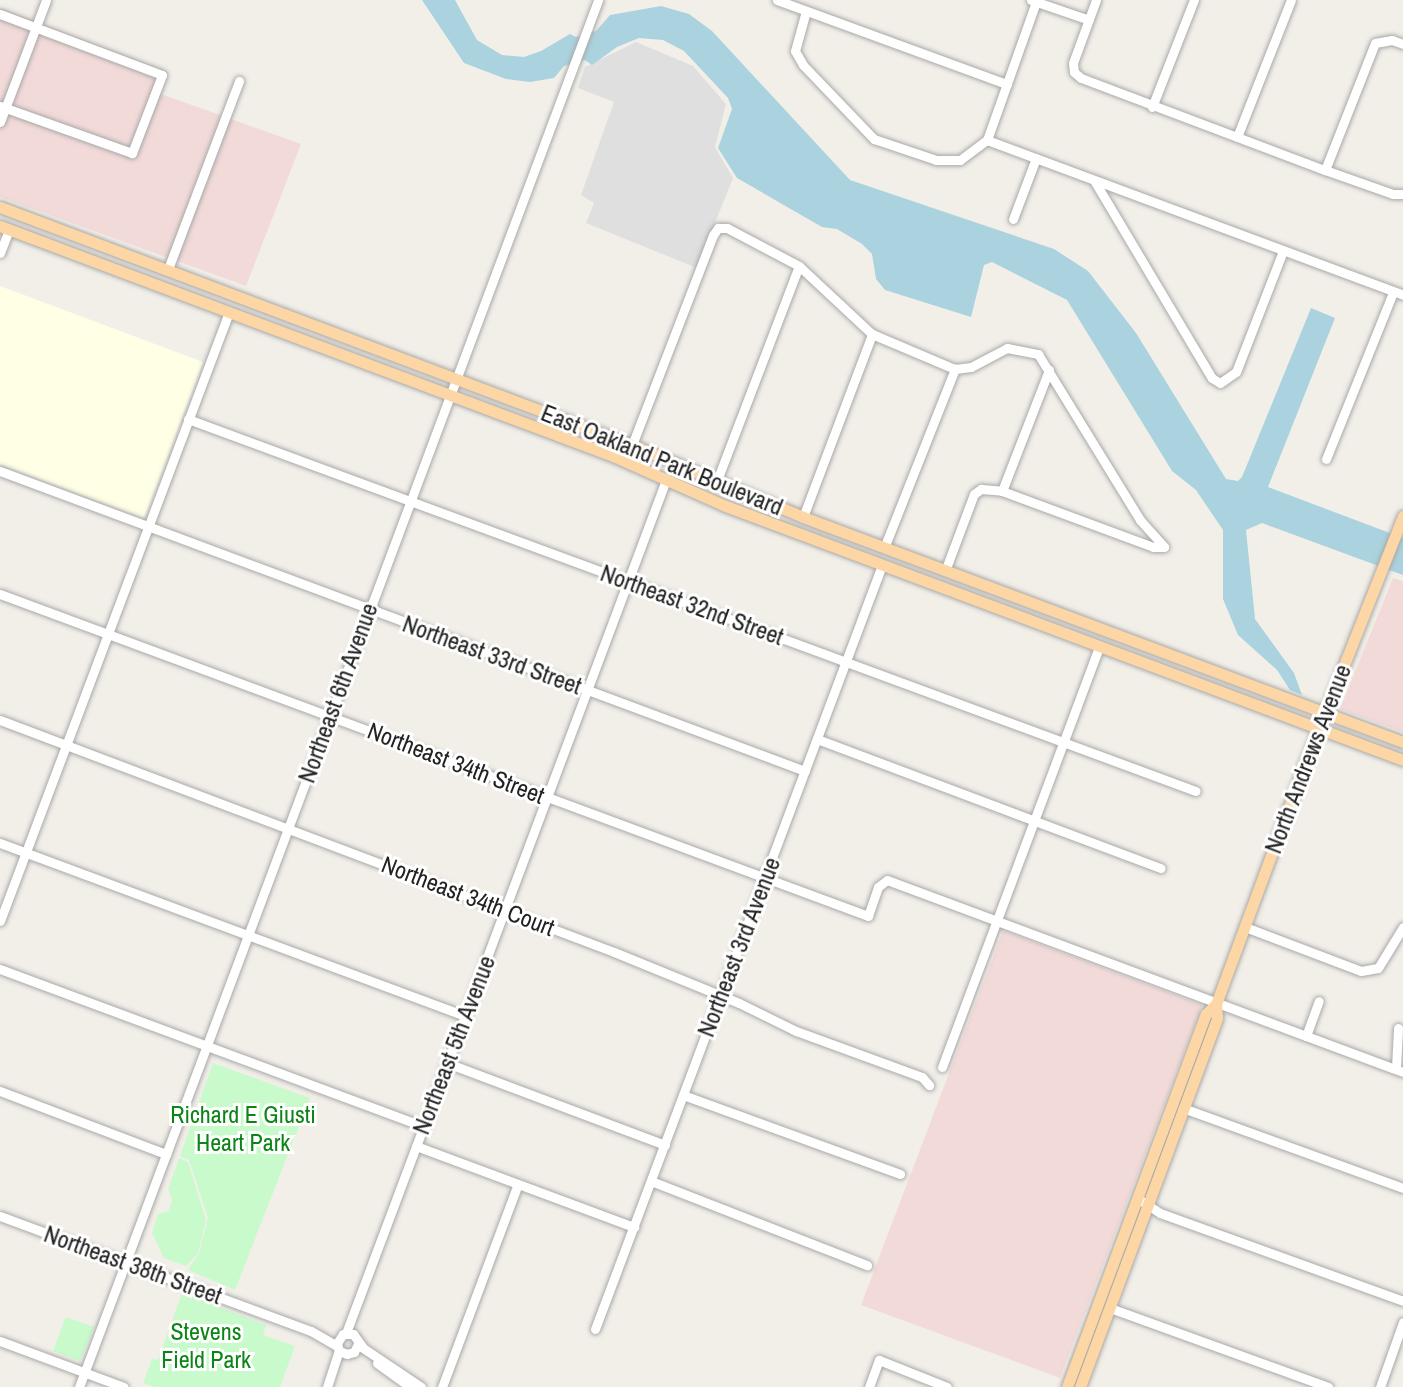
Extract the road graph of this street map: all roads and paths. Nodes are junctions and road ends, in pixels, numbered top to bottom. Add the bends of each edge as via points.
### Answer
1 (46, 0) edge
2 (598, 0) edge
3 (777, 0) edge
4 (1096, 0) edge
5 (1194, 0) edge
6 (1291, 0) edge
7 (1034, 1) edge
8 (806, 11) junction
9 (0, 14) edge
10 (1089, 20) junction
11 (35, 28) junction
12 (1403, 44) edge
13 (239, 81) dead end
14 (1007, 84) junction
15 (3, 107) edge
16 (1152, 107) junction
17 (0, 122) edge
18 (1237, 137) junction
19 (987, 140) junction
20 (1036, 158) junction
21 (1325, 170) junction
22 (1095, 182) junction
23 (1403, 194) edge
24 (0, 207) edge
25 (1013, 219) dead end
26 (4, 228) edge
27 (97, 243) junction
28 (1283, 251) junction
29 (0, 253) edge
30 (799, 266) junction
31 (168, 269) junction
32 (151, 283) junction
33 (210, 285) junction
34 (1398, 294) edge
35 (189, 297) junction
36 (229, 312) junction
37 (872, 334) junction
38 (955, 369) junction
39 (1049, 370) junction
40 (456, 377) junction
41 (449, 394) junction
42 (188, 419) junction
43 (632, 445) junction
44 (1326, 459) dead end
45 (0, 471) edge
46 (701, 477) junction
47 (666, 480) junction
48 (716, 483) junction
49 (1002, 491) junction
50 (410, 501) junction
51 (1403, 516) edge
52 (803, 517) junction
53 (777, 526) junction
54 (148, 527) junction
55 (884, 548) junction
56 (910, 557) junction
57 (882, 565) junction
58 (945, 571) junction
59 (628, 582) junction
60 (0, 594) edge
61 (369, 611) junction
62 (1056, 612) junction
63 (1033, 623) junction
64 (108, 633) junction
65 (1131, 640) junction
66 (1099, 647) junction
67 (846, 660) junction
68 (588, 689) junction
69 (1324, 714) junction
70 (329, 716) junction
71 (0, 720) edge
72 (1318, 730) junction
73 (817, 739) junction
74 (1063, 741) junction
75 (1403, 742) edge
76 (66, 746) junction
77 (1403, 760) edge
78 (805, 771) junction
79 (1196, 791) dead end
80 (547, 797) junction
81 (1033, 822) junction
82 (287, 828) junction
83 (0, 843) edge
84 (26, 853) junction
85 (1161, 868) dead end
86 (764, 879) junction
87 (505, 910) junction
88 (0, 921) edge
89 (998, 922) junction
90 (1245, 927) junction
91 (1403, 927) edge
92 (247, 936) junction
93 (0, 969) edge
94 (721, 996) junction
95 (1319, 1001) dead end
96 (1216, 1004) junction
97 (464, 1016) junction
98 (1398, 1028) dead end
99 (1306, 1036) junction
100 (206, 1047) junction
101 (447, 1063) junction
102 (942, 1067) dead end
103 (1400, 1070) edge
104 (929, 1085) dead end
105 (0, 1091) edge
106 (683, 1095) junction
107 (1183, 1108) junction
108 (424, 1127) junction
109 (665, 1145) junction
110 (416, 1146) junction
111 (166, 1154) junction
112 (900, 1174) dead end
113 (651, 1181) junction
114 (517, 1186) junction
115 (1403, 1188) edge
116 (1143, 1200) junction
117 (1138, 1212) junction
118 (1160, 1213) junction
119 (0, 1216) edge
120 (634, 1227) junction
121 (126, 1263) junction
122 (867, 1265) dead end
123 (1403, 1301) edge
124 (1110, 1308) junction
125 (1403, 1322) edge
126 (595, 1329) dead end
127 (0, 1341) edge
128 (347, 1344) junction
129 (85, 1373) junction
130 (328, 1384) edge
131 (79, 1387) edge
132 (124, 1387) edge
133 (410, 1387) edge
134 (421, 1387) edge
135 (442, 1387) edge
136 (869, 1387) edge
137 (947, 1387) edge
138 (1067, 1387) edge
139 (1080, 1387) edge
140 (1328, 1387) edge
141 (1380, 1387) edge

1 - 11 street
2 - 40 street, Northeast 6th Avenue
3 - 8 street
4 - 10 street
5 - 16 street
6 - 18 street
7 - 10 street
7 - 14 street
8 - 14 street
8 - 19 street via 795,51 874,139 936,160 960,160
9 - 11 street
10 - 16 street via 1074,72
11 - 15 street
11 - 15 street via 162,75 132,153
12 - 21 street via 1375,43
13 - 31 street
14 - 19 street
15 - 17 street
16 - 18 street
18 - 21 street
19 - 20 street
20 - 22 street
20 - 25 street
21 - 23 street
22 - 28 street
22 - 28 street via 1212,378 1220,383 1236,372
24 - 27 main road, East Oakland Park Boulevard
26 - 27 main road via 23,224 79,244
26 - 29 street
26 - 32 main road, East Oakland Park Boulevard
27 - 31 main road, East Oakland Park Boulevard
28 - 34 street
30 - 37 street
30 - 43 street via 718,228
30 - 48 street
31 - 32 main road
31 - 33 main road, East Oakland Park Boulevard
32 - 35 main road, East Oakland Park Boulevard
33 - 35 main road via 199,286
33 - 40 main road, East Oakland Park Boulevard
34 - 44 street
35 - 36 main road, East Oakland Park Boulevard
36 - 41 main road, East Oakland Park Boulevard
36 - 42 street
37 - 38 street
37 - 52 street
38 - 39 street via 1019,348 1038,354
38 - 55 street
39 - 49 street
39 - 49 street via 1140,520 1164,547
40 - 41 street, Northeast 6th Avenue
40 - 43 main road, East Oakland Park Boulevard
41 - 47 main road, East Oakland Park Boulevard
41 - 50 street, Northeast 6th Avenue
42 - 50 street, Northeast 32nd Street
42 - 54 street
43 - 46 main road, East Oakland Park Boulevard
45 - 54 street, Northeast 33rd Street
46 - 47 main road via 675,475
46 - 48 main road, East Oakland Park Boulevard
47 - 53 main road, East Oakland Park Boulevard
47 - 59 street, Northeast 5th Avenue
48 - 52 main road, East Oakland Park Boulevard
49 - 58 street via 981,489 974,494
50 - 59 street, Northeast 32nd Street
50 - 61 street, Northeast 6th Avenue
51 - 69 main road, North Andrews Avenue
52 - 53 main road
52 - 55 main road, East Oakland Park Boulevard
53 - 57 main road, East Oakland Park Boulevard
54 - 61 street, Northeast 33rd Street
54 - 64 street
55 - 56 main road, East Oakland Park Boulevard
56 - 57 main road
56 - 58 main road, East Oakland Park Boulevard
57 - 63 main road, East Oakland Park Boulevard
57 - 67 street, Northeast 3rd Avenue
58 - 62 main road, East Oakland Park Boulevard
59 - 67 street, Northeast 32nd Street
59 - 68 street, Northeast 5th Avenue
60 - 64 street, Northeast 34th Street
61 - 68 street, Northeast 33rd Street
61 - 70 street, Northeast 6th Avenue
62 - 63 main road
62 - 65 main road, East Oakland Park Boulevard
63 - 66 main road, East Oakland Park Boulevard
64 - 70 street, Northeast 34th Street
64 - 76 street
65 - 66 main road via 1109,639
65 - 69 main road, East Oakland Park Boulevard
66 - 72 main road, East Oakland Park Boulevard
66 - 74 street
67 - 73 street, Northeast 3rd Avenue
67 - 74 street, Northeast 32nd Street
68 - 78 street, Northeast 33rd Street
68 - 80 street, Northeast 5th Avenue
69 - 72 main road, North Andrews Avenue
69 - 75 main road, East Oakland Park Boulevard
70 - 80 street, Northeast 34th Street
70 - 82 street, Northeast 6th Avenue
71 - 76 street, Northeast 34th Court
72 - 77 main road, East Oakland Park Boulevard
72 - 90 main road, North Andrews Avenue
73 - 78 street, Northeast 3rd Avenue
73 - 81 street
74 - 79 street, Northeast 32nd Street
74 - 81 street
76 - 82 street, Northeast 34th Court
76 - 84 street
78 - 86 street, Northeast 3rd Avenue
80 - 86 street, Northeast 34th Street
80 - 87 street, Northeast 5th Avenue
81 - 85 street
81 - 89 street
82 - 87 street, Northeast 34th Court
82 - 92 street, Northeast 6th Avenue
83 - 84 street
84 - 88 street
84 - 92 street
86 - 89 street, Northeast 34th Street via 868,916 878,887 887,880
86 - 94 street, Northeast 3rd Avenue
87 - 94 street, Northeast 34th Court
87 - 97 street, Northeast 5th Avenue
89 - 96 street
89 - 102 street
90 - 91 street via 1361,971 1378,968
90 - 96 main road, North Andrews Avenue
92 - 97 street
92 - 100 street, Northeast 6th Avenue
93 - 100 street
94 - 104 street, Northeast 34th Court via 796,1031 922,1077
94 - 106 street, Northeast 3rd Avenue
95 - 99 street
96 - 99 street
96 - 107 main road, North Andrews Avenue via 1217,1018
96 - 116 main road, North Andrews Avenue via 1206,1014
97 - 101 street, Northeast 5th Avenue
98 - 103 street
99 - 103 street
100 - 108 street
100 - 111 street, Northeast 6th Avenue
101 - 108 street, Northeast 5th Avenue
101 - 109 street
105 - 111 street
106 - 109 street, Northeast 3rd Avenue
106 - 112 street
107 - 115 street
107 - 116 main road, North Andrews Avenue
108 - 110 street, Northeast 5th Avenue
109 - 113 street, Northeast 3rd Avenue
110 - 114 street
110 - 128 street, Northeast 5th Avenue
111 - 121 street, Northeast 6th Avenue
113 - 120 street, Northeast 3rd Avenue
113 - 122 street
114 - 120 street
114 - 135 street
116 - 117 main road, North Andrews Avenue
116 - 118 street
117 - 118 street
117 - 124 main road, North Andrews Avenue
117 - 138 main road, North Andrews Avenue
118 - 123 street
119 - 121 street, Northeast 38th Street
120 - 126 street, Northeast 3rd Avenue
121 - 128 street, Northeast 38th Street
121 - 129 street, Northeast 6th Avenue
124 - 139 main road, North Andrews Avenue
124 - 140 street
125 - 141 street
127 - 129 street
128 - 130 street, Northeast 5th Avenue
128 - 133 street, Northeast 38th Street
128 - 134 street, Northeast 38th Street
129 - 131 street, Northeast 6th Avenue
129 - 132 street
136 - 137 street via 879,1360

